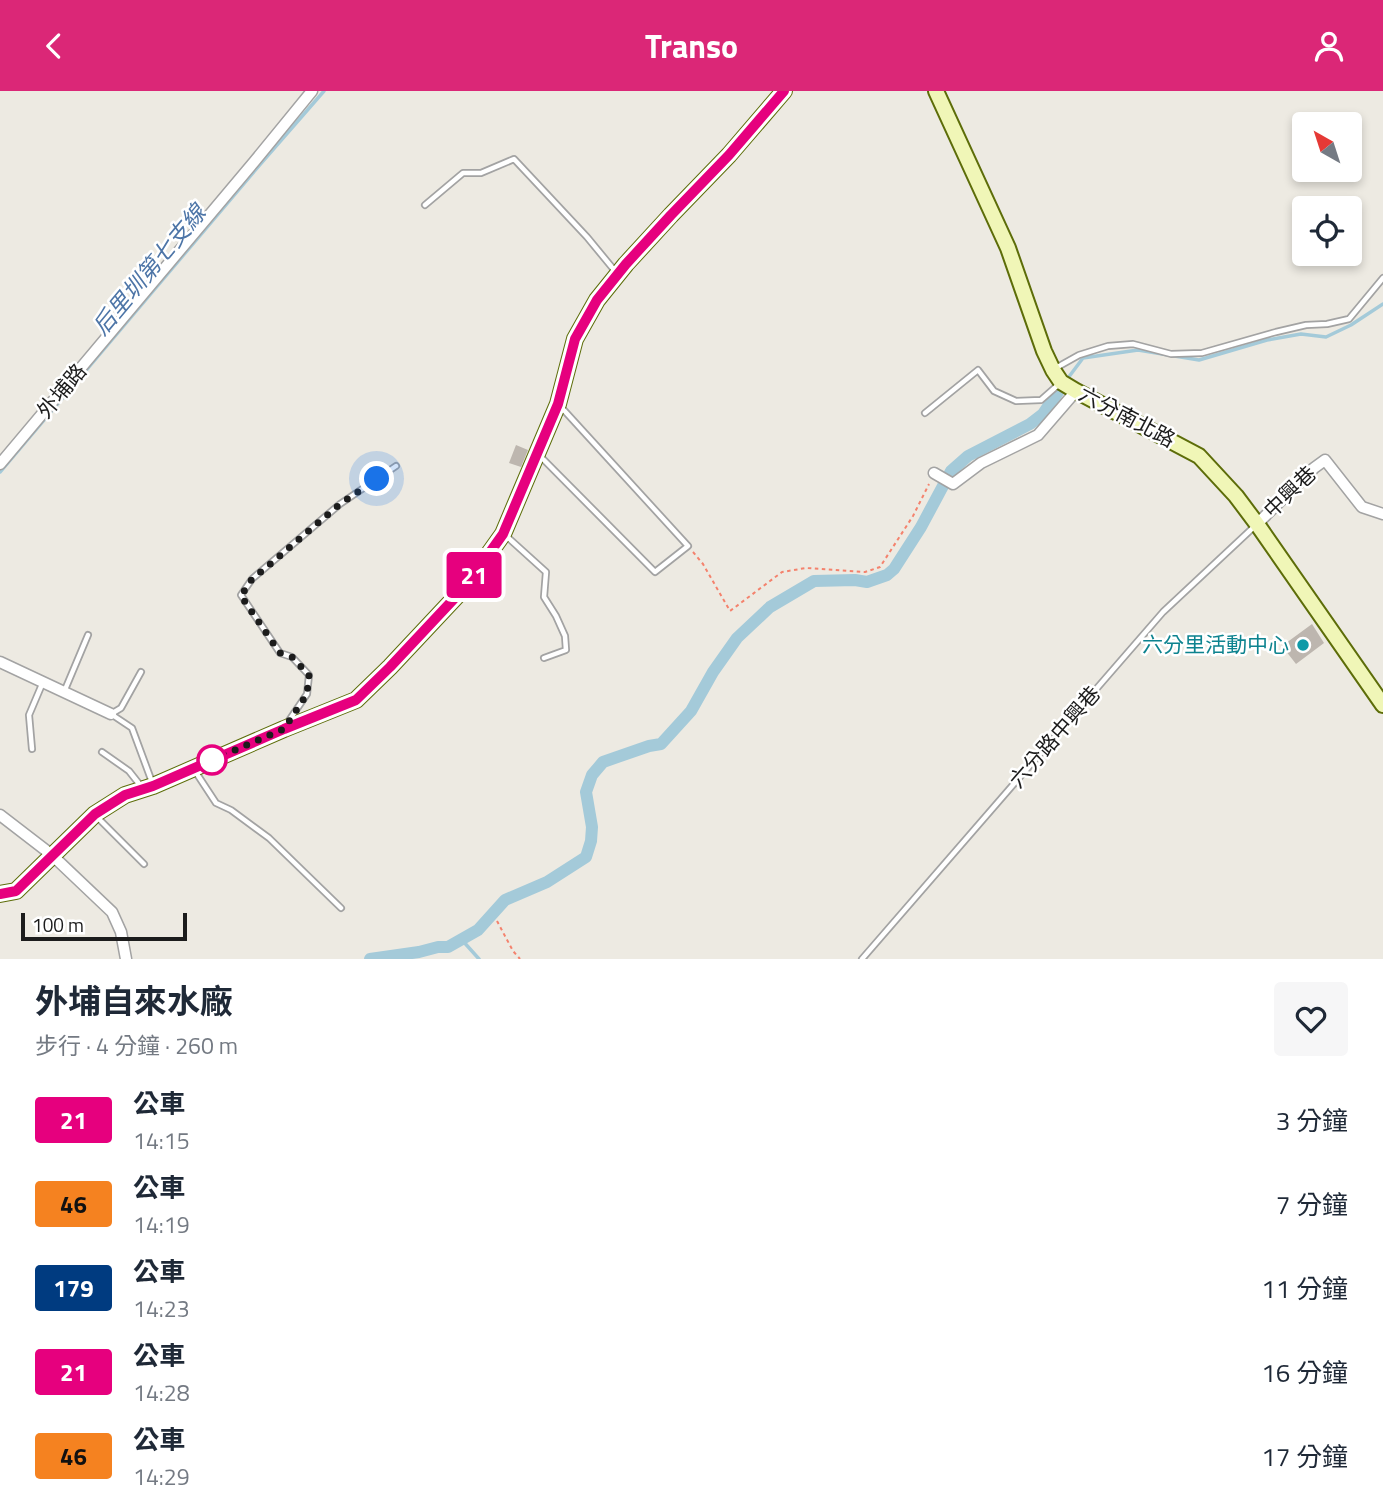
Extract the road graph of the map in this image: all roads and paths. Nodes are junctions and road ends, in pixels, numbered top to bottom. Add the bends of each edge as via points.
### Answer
1 (312, 91) edge
2 (784, 91) edge
3 (936, 91) edge
4 (425, 205) dead end
5 (618, 274) junction
6 (1383, 278) edge
7 (1057, 376) junction
8 (1076, 391) junction
9 (558, 404) junction
10 (925, 413) dead end
11 (538, 454) junction
12 (0, 464) edge
13 (396, 466) dead end
14 (934, 473) joint
15 (1383, 515) edge
16 (1257, 524) junction
17 (503, 534) junction
18 (688, 546) junction
19 (88, 635) dead end
20 (544, 658) dead end
21 (0, 662) edge
22 (141, 672) dead end
23 (43, 682) junction
24 (64, 692) junction
25 (1383, 705) edge
26 (111, 714) junction
27 (284, 729) junction
28 (32, 749) dead end
29 (103, 753) dead end
30 (193, 768) junction
31 (148, 787) junction
32 (95, 814) junction
33 (0, 815) edge
34 (52, 855) junction
35 (144, 864) dead end
36 (0, 894) edge
37 (341, 908) dead end
38 (497, 921) dead end
39 (126, 959) edge
40 (520, 959) edge
41 (862, 959) edge

1 - 12 street, 外埔路
2 - 5 street
3 - 7 street via 1008,248
4 - 5 lane via 463,173 481,173 514,159
5 - 9 street via 575,339
6 - 7 lane via 1349,319 1306,325 1202,353 1171,354 1133,344 1108,346 1079,355
7 - 8 street, 六分南北路
7 - 10 lane via 1041,400 1016,401 994,391 978,370
8 - 14 street via 1038,435 981,463 953,484
8 - 16 street, 六分南北路 via 1199,456
9 - 11 street
9 - 18 lane
11 - 17 street
11 - 18 lane via 655,572
13 - 27 lane via 340,504 252,579 241,596 280,653 292,657 309,675 307,694
14 - 18 path via 880,566 865,572 806,568 782,572 730,611
15 - 16 street, 中興巷 via 1362,507 1325,460
16 - 25 street, 六分南北路
16 - 41 lane, 六分路中興巷 via 1163,612
17 - 20 lane via 546,572 544,597 565,636 566,650
17 - 27 street via 466,586 356,700
19 - 24 lane
21 - 23 street
22 - 26 lane via 121,708
23 - 24 street
23 - 28 lane via 29,715
24 - 26 street
26 - 31 lane via 132,727
27 - 30 street
29 - 31 lane
30 - 31 street
30 - 37 lane via 216,803 269,838
31 - 32 street
32 - 34 street
32 - 35 lane
33 - 34 street
34 - 36 street via 16,891
34 - 39 street via 113,912
38 - 40 path

